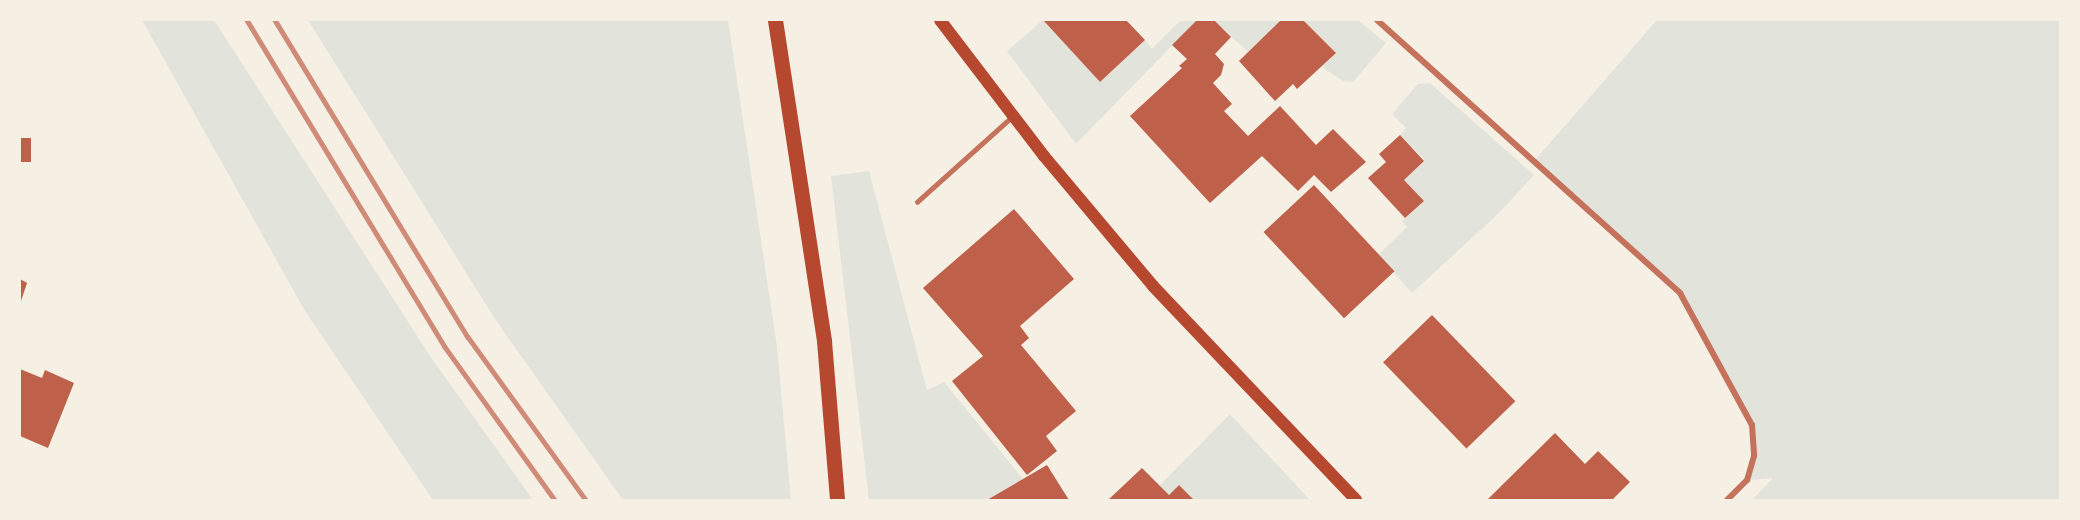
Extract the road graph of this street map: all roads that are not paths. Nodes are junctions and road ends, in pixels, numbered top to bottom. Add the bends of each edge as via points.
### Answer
1 (775, 20) edge
2 (940, 20) edge
3 (1377, 20) edge
4 (1013, 116) junction
5 (917, 202) dead end
6 (837, 501) edge
7 (1356, 501) edge
8 (1726, 501) edge

1 - 6 main road via 824,341
2 - 4 main road
3 - 8 street via 1680,292 1752,425 1754,456 1747,480
4 - 5 lane
4 - 7 main road via 1153,286

